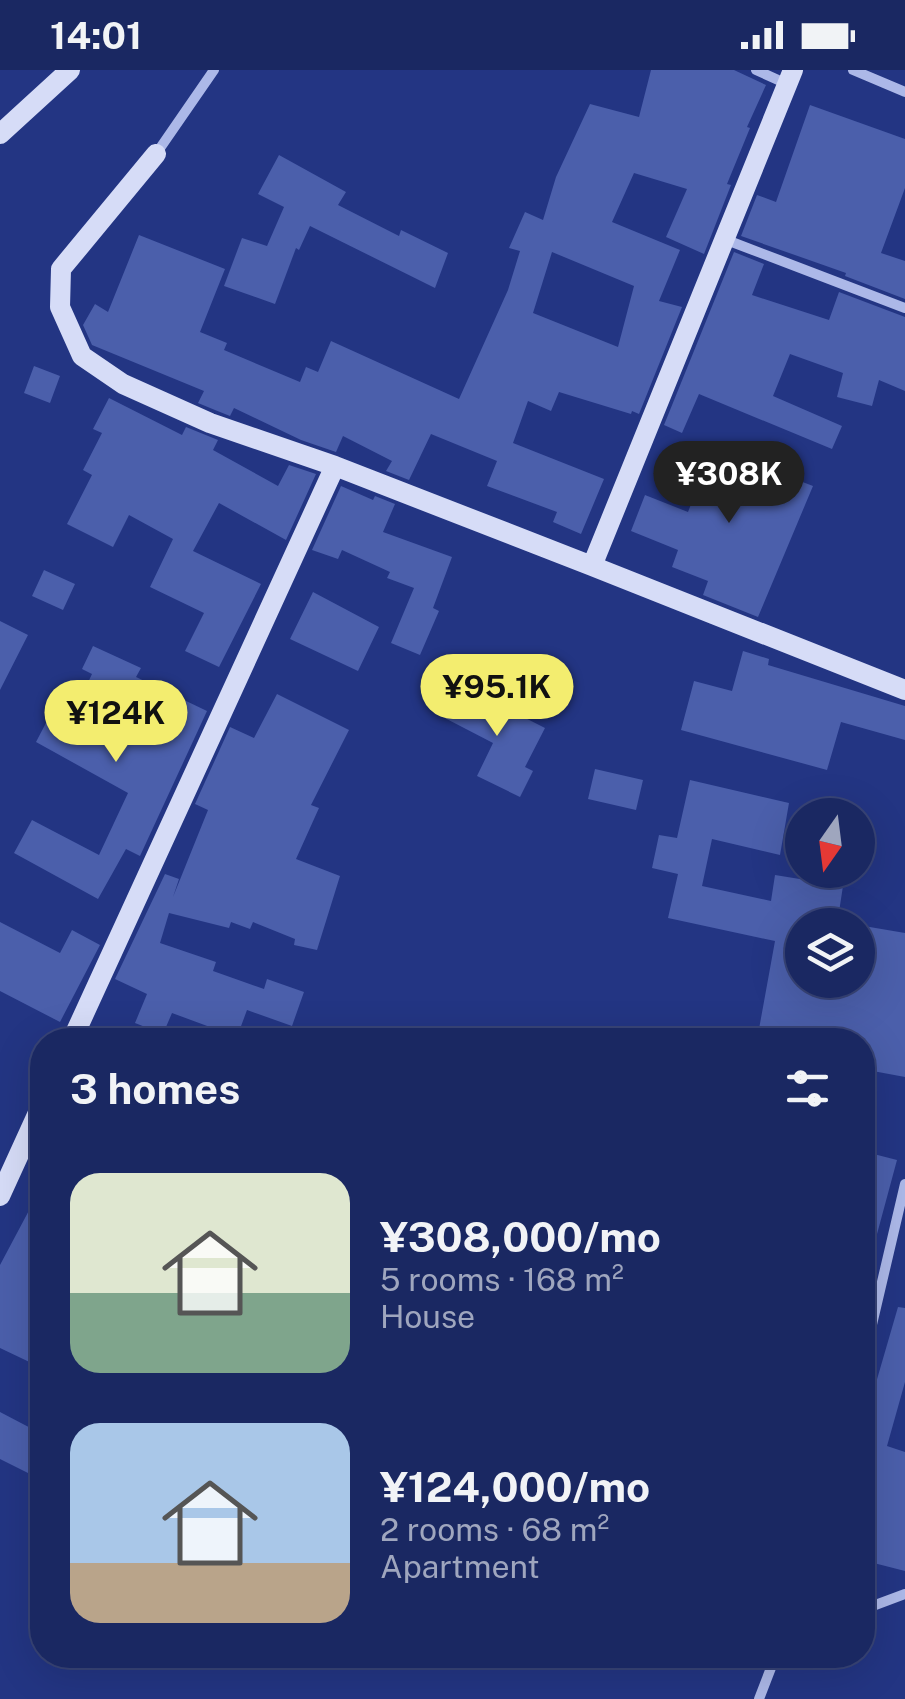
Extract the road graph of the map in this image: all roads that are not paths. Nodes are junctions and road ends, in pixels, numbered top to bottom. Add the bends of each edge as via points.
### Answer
1 (70, 70) edge
2 (214, 70) edge
3 (756, 70) edge
4 (853, 70) edge
5 (790, 77) edge
6 (905, 92) edge
7 (0, 134) edge
8 (156, 154) joint
9 (724, 239) junction
10 (905, 308) edge
11 (335, 466) junction
12 (592, 566) junction
13 (905, 690) edge
14 (77, 1028) edge
15 (30, 1130) edge
16 (905, 1184) edge
17 (0, 1196) edge
18 (875, 1312) edge
19 (905, 1594) edge
20 (875, 1605) edge
21 (771, 1668) edge
22 (759, 1699) edge

1 - 7 street
2 - 8 street
3 - 5 street
4 - 6 street
5 - 9 street
8 - 11 street via 61,269 60,306 82,356 123,384 210,423
9 - 10 street
9 - 12 street
11 - 12 street
11 - 14 street
12 - 13 street
15 - 17 street
16 - 18 street
19 - 20 street
21 - 22 street

